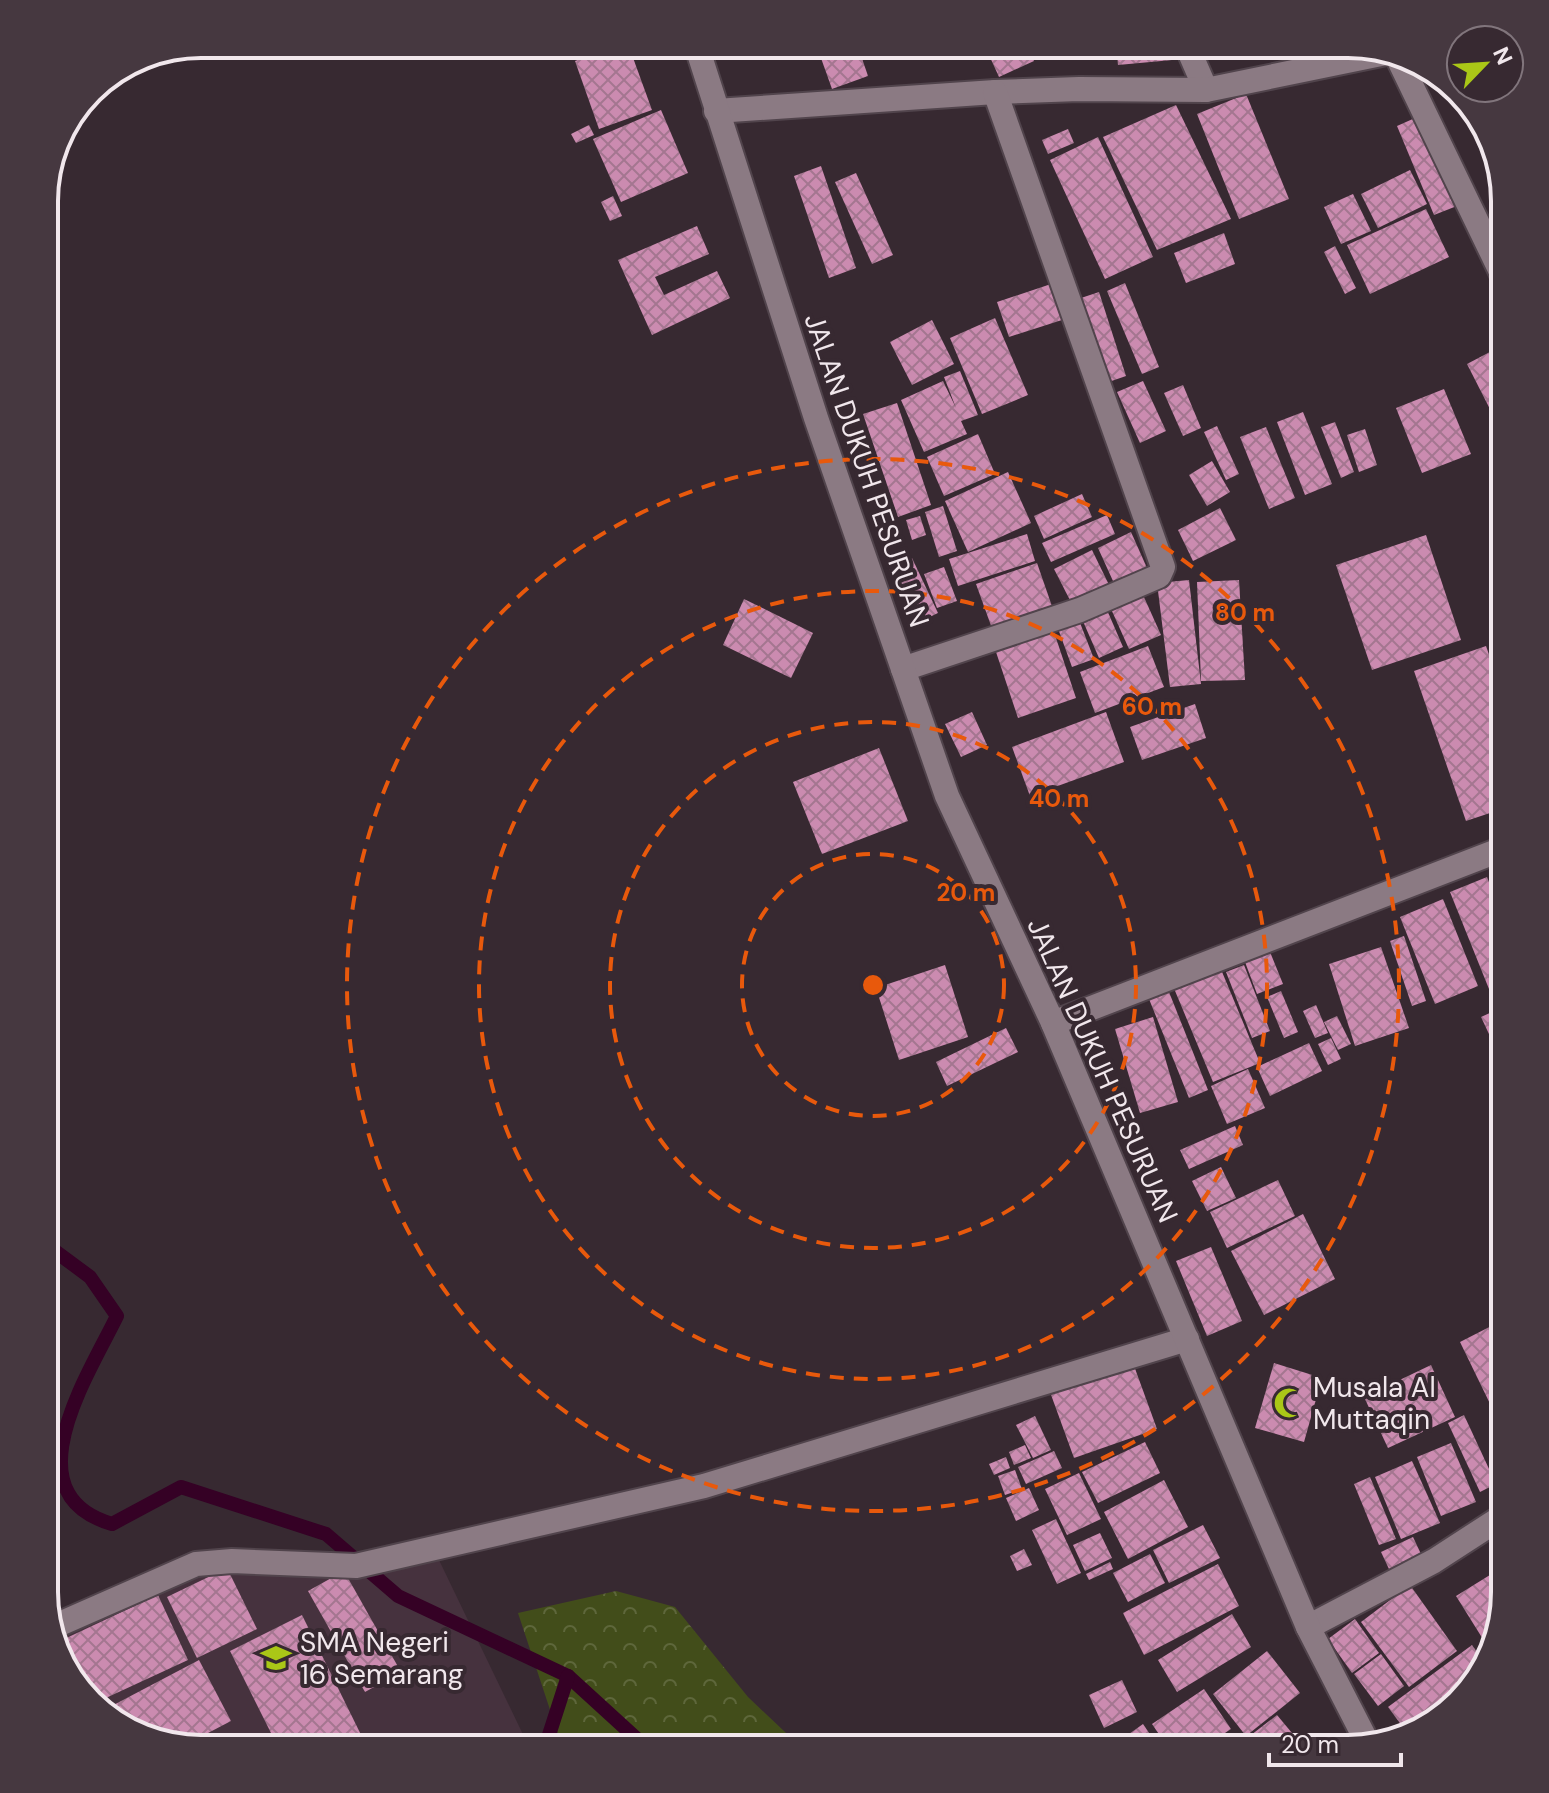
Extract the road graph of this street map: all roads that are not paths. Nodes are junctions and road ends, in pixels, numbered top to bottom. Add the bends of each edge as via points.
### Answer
1 (700, 58) edge
2 (1192, 58) edge
3 (1360, 58) edge
4 (1403, 69) edge
5 (1206, 90) junction
6 (995, 92) junction
7 (716, 111) junction
8 (1491, 251) edge
9 (903, 669) junction
10 (1491, 853) edge
11 (1053, 1023) junction
12 (1187, 1339) junction
13 (1491, 1524) edge
14 (62, 1623) edge
15 (1308, 1627) junction
16 (1363, 1734) edge

1 - 7 street, JALAN DUKUH PESURUAN
2 - 5 street
3 - 5 street
4 - 8 street
5 - 6 street
6 - 7 street
6 - 9 street via 1163,567 1159,576 1080,610
7 - 9 street, JALAN DUKUH PESURUAN
9 - 11 street, JALAN DUKUH PESURUAN via 947,796
10 - 11 street
11 - 12 street, JALAN DUKUH PESURUAN
12 - 14 street via 704,1486 356,1566 196,1564
12 - 15 street, JALAN DUKUH PESURUAN
13 - 15 street via 1434,1561
15 - 16 street, JALAN DUKUH PESURUAN

